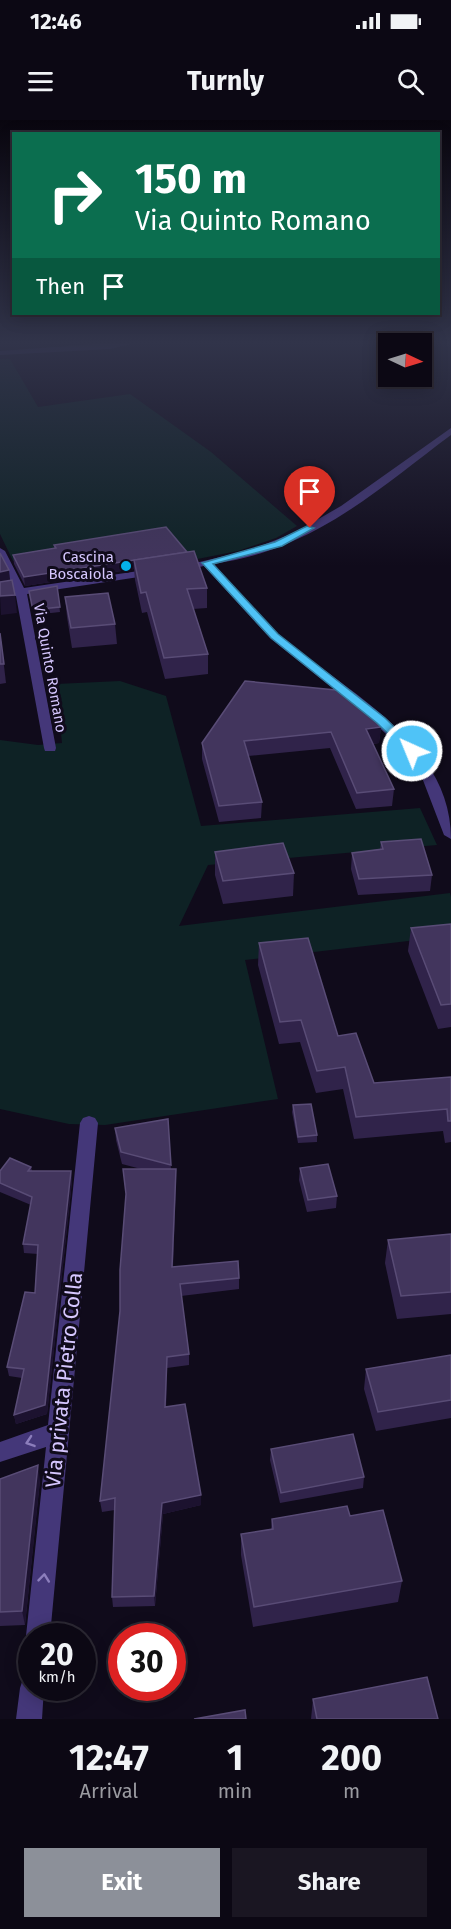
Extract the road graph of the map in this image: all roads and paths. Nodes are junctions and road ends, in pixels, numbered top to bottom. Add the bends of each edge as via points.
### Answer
1 (451, 431) edge
2 (0, 551) edge
3 (207, 563) junction
4 (21, 593) junction
5 (0, 595) edge
6 (50, 748) dead end
7 (451, 836) edge
8 (89, 1123) dead end
9 (59, 1432) junction
10 (0, 1452) edge
11 (39, 1623) edge
12 (31, 1701) edge
13 (29, 1719) edge

1 - 3 street, Via Quinto Romano via 295,537
2 - 4 street
3 - 4 street, Via Quinto Romano
3 - 7 street via 274,636 369,711 412,751 428,775
4 - 5 street, Via Quinto Romano
4 - 6 street, Via Quinto Romano
8 - 9 street, Via privata Pietro Colla
9 -> 10 street
11 -> 9 street, Via privata Pietro Colla
12 - 13 street

